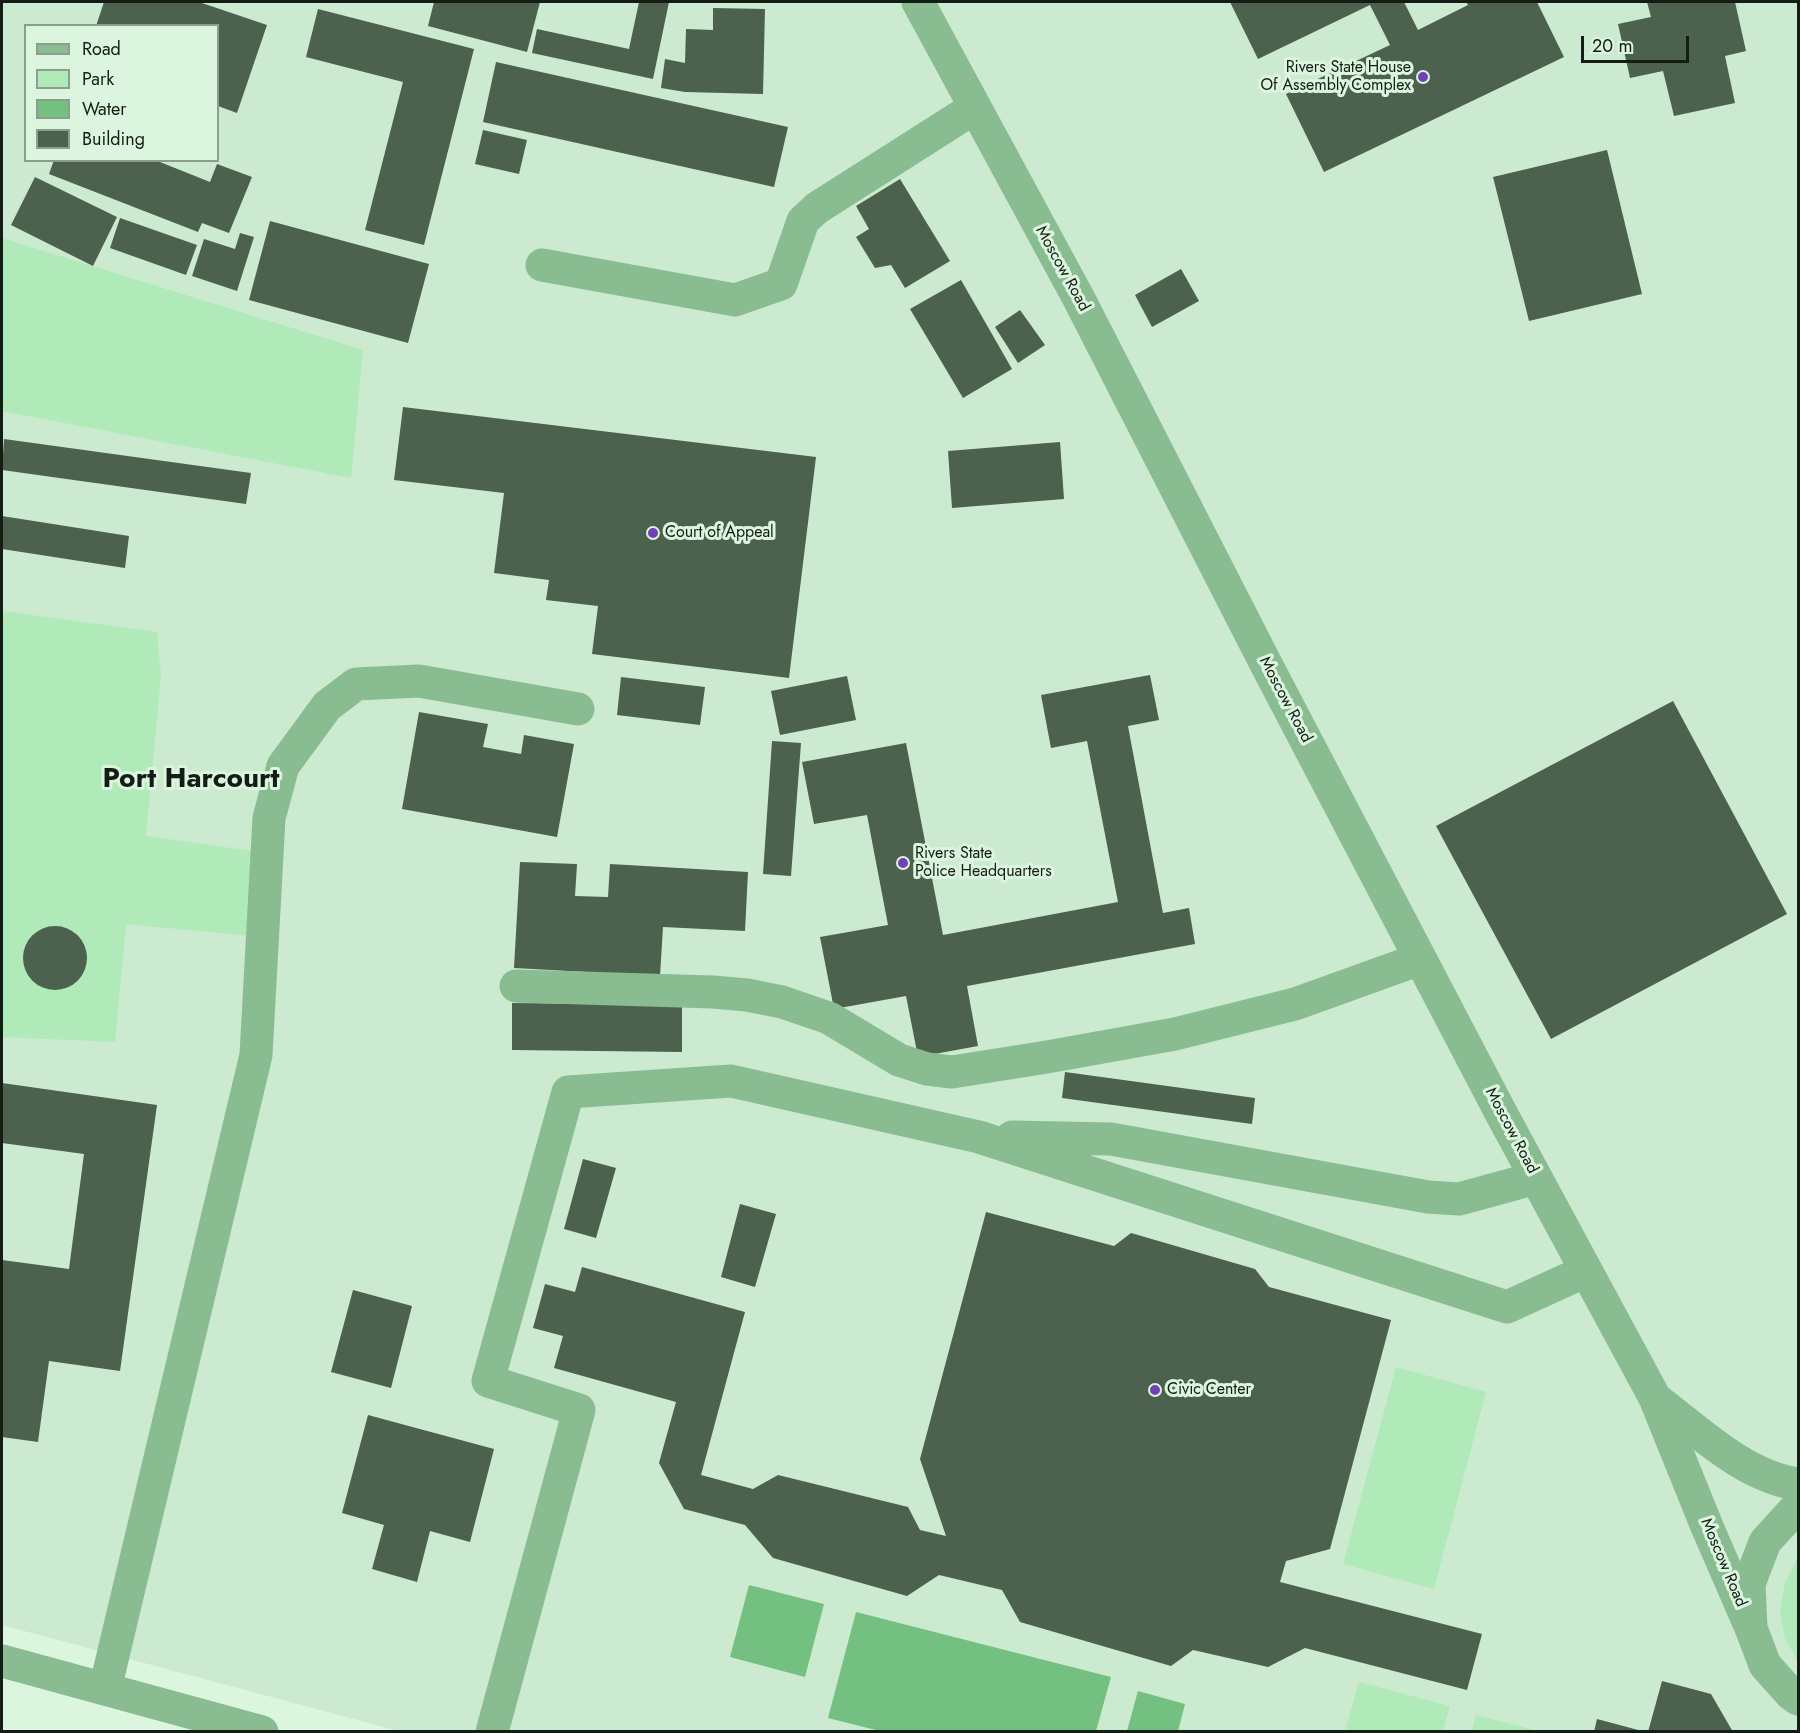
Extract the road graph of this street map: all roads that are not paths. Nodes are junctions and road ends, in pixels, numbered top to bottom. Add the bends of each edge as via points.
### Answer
1 (918, 2) edge
2 (974, 108) junction
3 (542, 265) dead end
4 (578, 709) dead end
5 (1420, 959) junction
6 (516, 986) dead end
7 (979, 1137) junction
8 (1536, 1178) junction
9 (1586, 1271) junction
10 (1655, 1398) junction
11 (1798, 1484) edge
12 (1798, 1507) edge
13 (1751, 1628) junction
14 (2, 1661) edge
15 (105, 1689) junction
16 (1796, 1701) edge
17 (262, 1731) edge
18 (492, 1731) edge

1 - 2 street, Moscow Road
2 - 3 street via 817,208 803,221 781,284 735,300
2 - 5 street, Moscow Road via 1084,309
4 - 15 street via 419,681 356,684 327,706 283,766 269,818 256,1055
5 - 6 street via 1295,1004 1175,1034 952,1072 899,1060 829,1018 808,1010 747,995
5 - 8 street, Moscow Road
7 - 8 street via 1111,1139 1428,1197 1459,1199
7 - 9 street via 1507,1307
7 - 18 street via 731,1081 568,1092 488,1381 579,1410
8 - 9 street, Moscow Road
9 - 10 street, Moscow Road
10 - 11 street, Moscow Road via 1756,1472
10 - 13 street, Moscow Road
12 - 13 street via 1765,1542 1749,1584
13 - 16 street via 1765,1665
14 - 15 street
15 - 17 street

